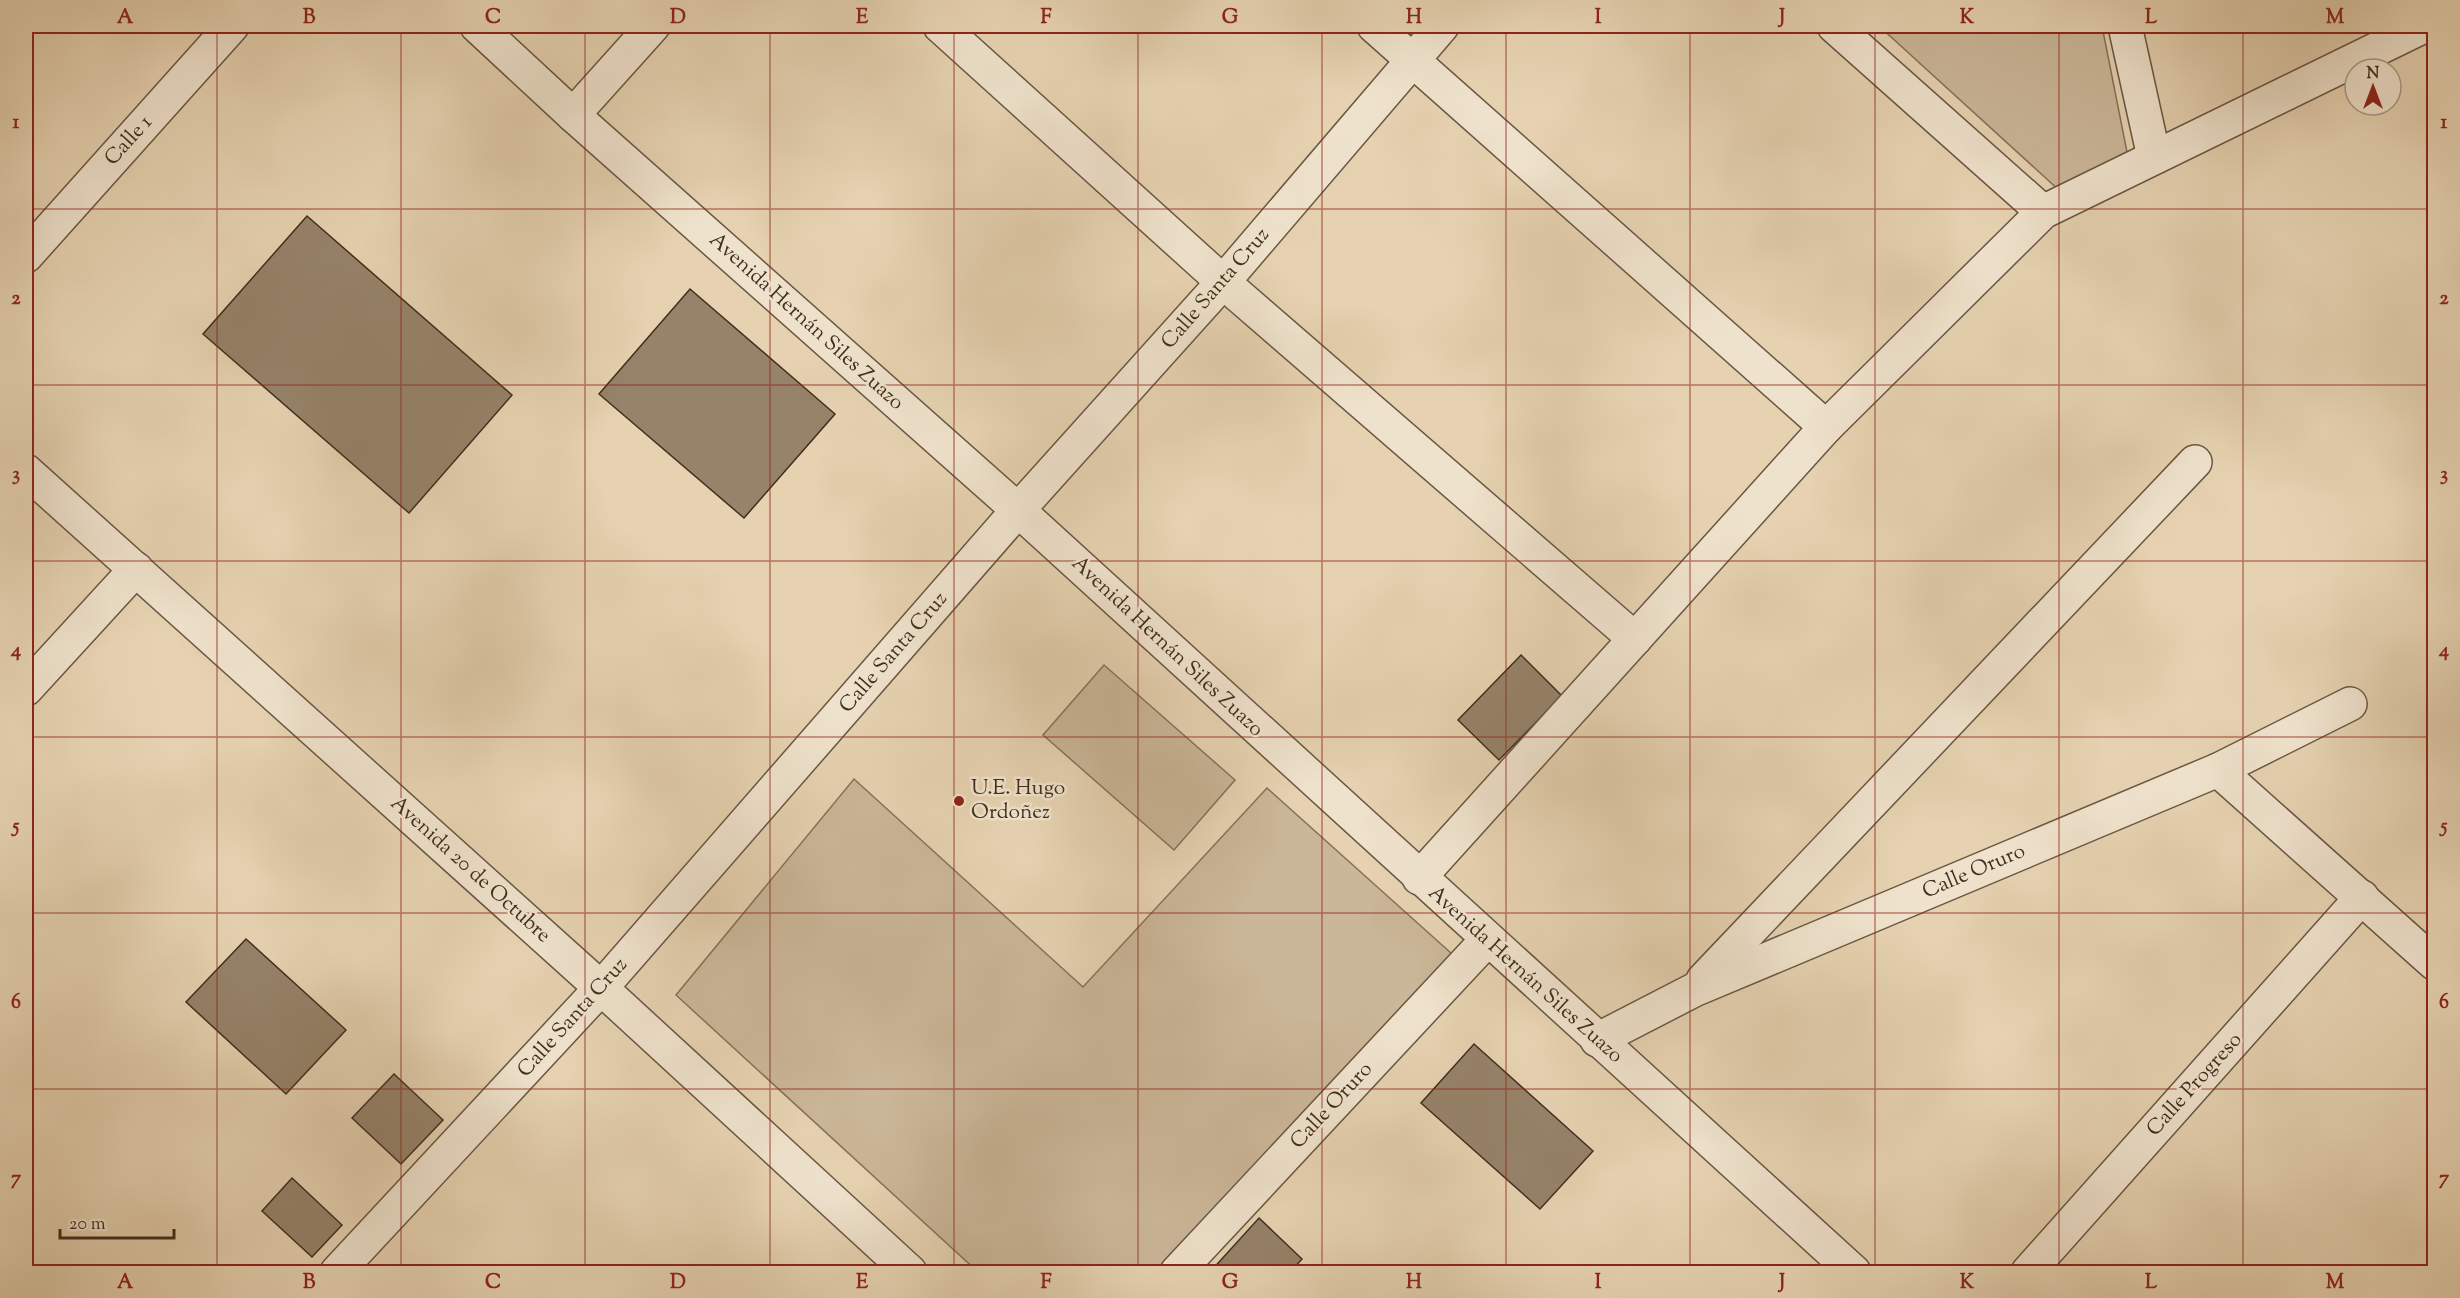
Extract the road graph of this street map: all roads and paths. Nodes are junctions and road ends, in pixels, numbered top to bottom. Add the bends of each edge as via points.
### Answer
1 (232, 26) edge
2 (477, 26) edge
3 (653, 26) edge
4 (940, 26) edge
5 (1374, 26) edge
6 (1442, 26) edge
7 (1834, 26) edge
8 (2125, 26) edge
9 (2424, 26) edge
10 (1412, 59) junction
11 (573, 115) junction
12 (2154, 157) junction
13 (2043, 212) junction
14 (26, 256) edge
15 (1223, 282) junction
16 (1826, 427) junction
17 (2195, 462) dead end
18 (26, 471) edge
19 (1018, 510) junction
20 (136, 569) junction
21 (1635, 639) junction
22 (26, 689) edge
23 (2350, 704) dead end
24 (2218, 770) junction
25 (1419, 878) junction
26 (2362, 897) junction
27 (1487, 940) junction
28 (2434, 963) edge
29 (601, 988) junction
30 (1694, 990) junction
31 (1597, 1040) junction
32 (337, 1272) edge
33 (910, 1272) edge
34 (1178, 1272) edge
35 (1854, 1272) edge
36 (2028, 1272) edge

1 - 14 street, Calle 1
2 - 11 street, Avenida Hernán Siles Zuazo
3 - 11 street
4 - 15 street
5 - 10 street
6 - 10 street, Calle Santa Cruz
7 - 13 street
8 - 12 street
9 - 12 street
10 - 15 street, Calle Santa Cruz
10 - 16 street
11 - 19 street, Avenida Hernán Siles Zuazo
12 - 13 street
13 - 16 street
15 - 19 street, Calle Santa Cruz
15 - 21 street
16 - 21 street
17 - 30 street
18 - 20 street, Avenida 20 de Octubre
19 - 25 street, Avenida Hernán Siles Zuazo
19 - 29 street, Calle Santa Cruz
20 - 22 street
20 - 29 street, Avenida 20 de Octubre
21 - 25 street
23 - 24 street, Calle Oruro
24 - 26 street
24 - 30 street, Calle Oruro
25 - 27 street, Avenida Hernán Siles Zuazo
26 - 28 street
26 - 36 street, Calle Progreso
27 - 31 street, Avenida Hernán Siles Zuazo
27 - 34 street, Calle Oruro
29 - 32 street, Calle Santa Cruz
29 - 33 street, Avenida 20 de Octubre
30 - 31 street, Calle Oruro
31 - 35 street, Avenida Hernán Siles Zuazo

